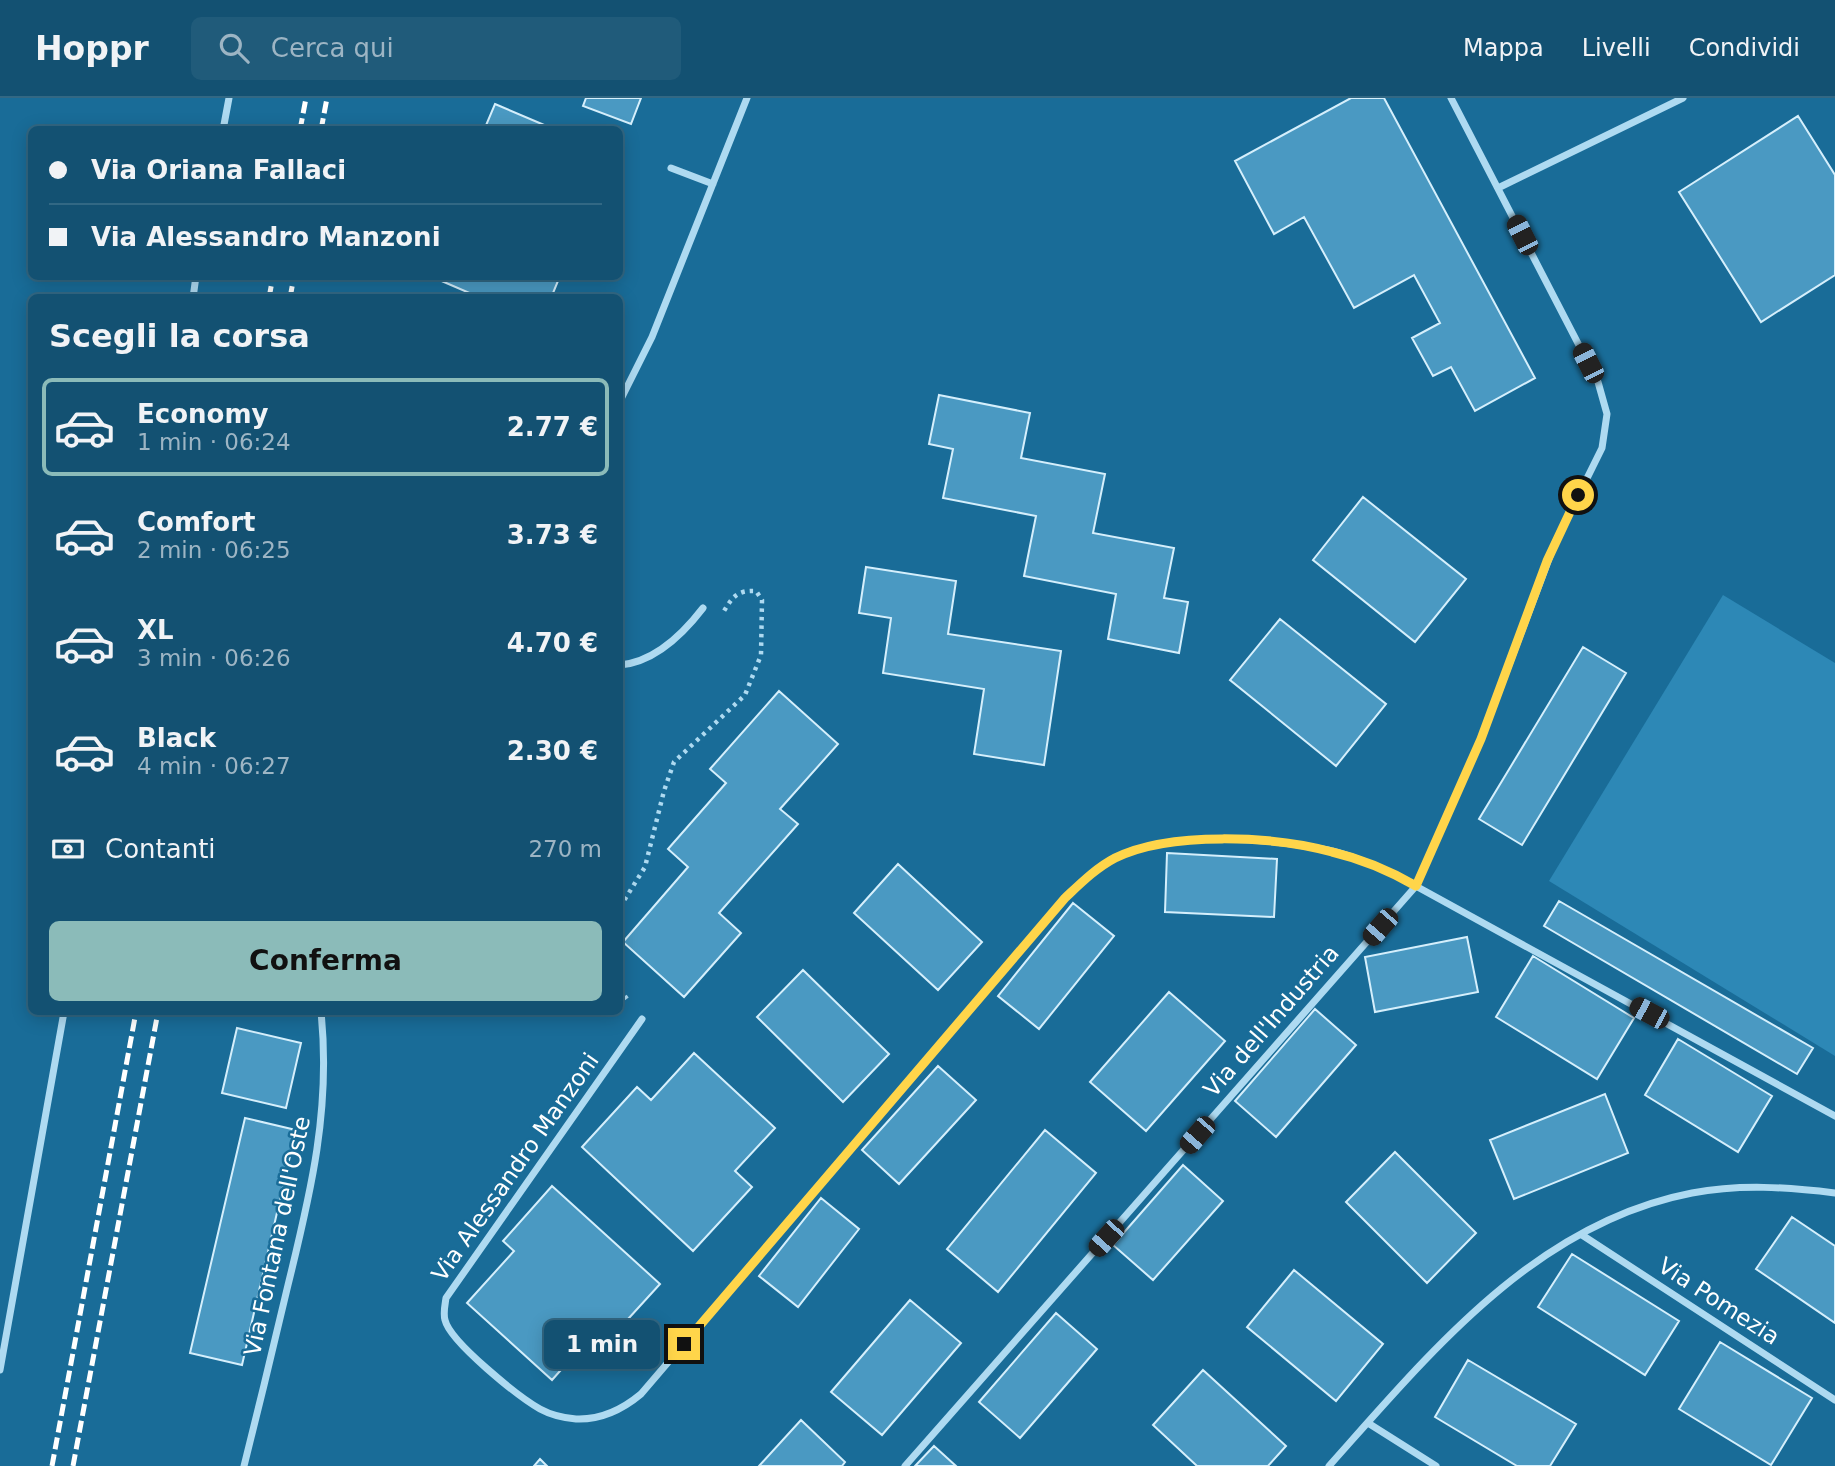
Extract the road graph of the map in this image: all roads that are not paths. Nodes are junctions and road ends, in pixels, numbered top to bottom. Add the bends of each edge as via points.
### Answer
1 (229, 98) edge
2 (747, 98) edge
3 (1451, 98) edge
4 (1683, 98) edge
5 (224, 126) edge
6 (670, 167) dead end
7 (713, 184) junction
8 (1498, 188) junction
9 (623, 395) edge
10 (703, 608) dead end
11 (623, 664) edge
12 (1416, 886) junction
13 (63, 1015) edge
14 (321, 1015) edge
15 (642, 1019) dead end
16 (1835, 1116) edge
17 (1835, 1193) edge
18 (1582, 1235) junction
19 (0, 1370) edge
20 (1835, 1400) edge
21 (1368, 1423) junction
22 (244, 1466) edge
23 (905, 1466) edge
24 (1329, 1466) edge
25 (1436, 1466) edge

1 - 5 street
2 - 7 street
3 - 8 street, Via dell'Industria
4 - 8 street
6 - 7 street
7 - 9 street via 652,337
8 - 12 street, Via dell'Industria via 1598,382 1607,426 1598,457 1555,543 1481,739
10 - 11 street via 656,652
12 - 15 street, Via Alessandro Manzoni via 1366,862 1329,851 1257,842 1164,844 1128,852 1093,872 1065,898 641,1394 610,1413 587,1419 565,1417 541,1410 520,1396 457,1339 445,1320 446,1298
12 - 16 street, Via Alessandro Manzoni
12 - 23 street, Via dell'Industria
13 - 19 street
14 - 22 street, Via Fontana dell'Oste via 326,1058 322,1128 301,1237
17 - 18 street via 1762,1186 1692,1193 1644,1206
18 - 20 street, Via Pomezia
18 - 21 street via 1523,1271 1470,1313
21 - 24 street
21 - 25 street

